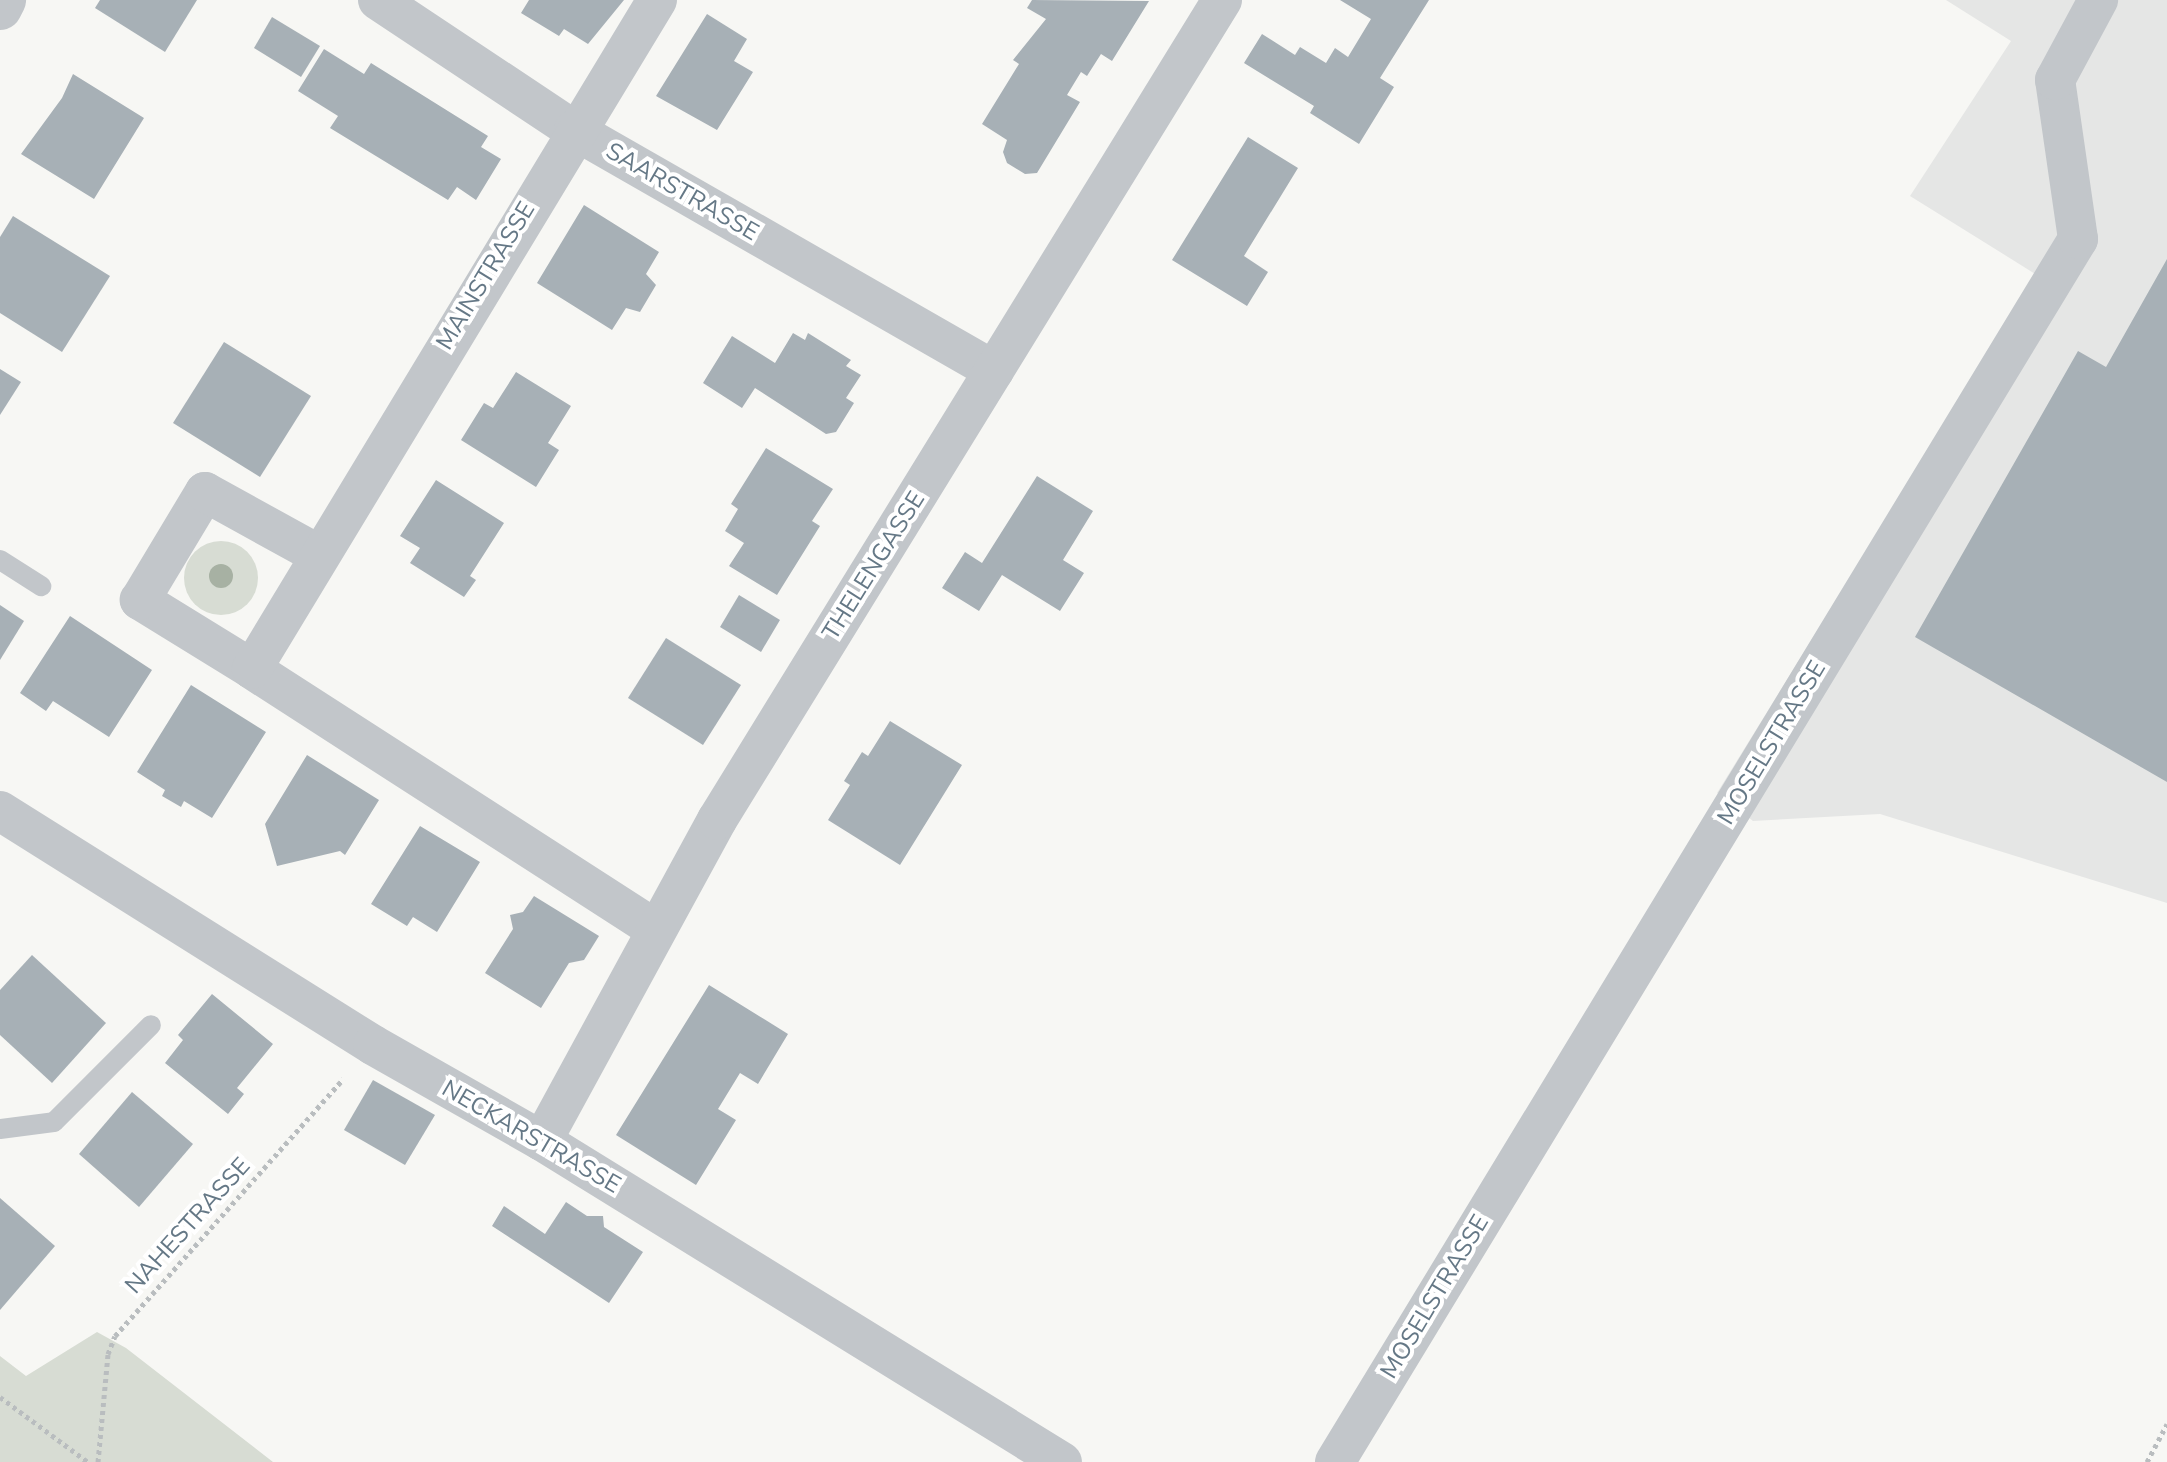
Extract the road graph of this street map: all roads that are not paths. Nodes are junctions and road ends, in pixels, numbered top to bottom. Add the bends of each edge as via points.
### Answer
1 (4, 0) edge
2 (378, 0) edge
3 (657, 0) edge
4 (1222, 0) edge
5 (2098, 0) edge
6 (0, 8) edge
7 (574, 130) junction
8 (994, 371) junction
9 (319, 555) junction
10 (0, 560) edge
11 (41, 586) dead end
12 (252, 669) junction
13 (0, 811) edge
14 (655, 929) junction
15 (151, 1025) dead end
16 (0, 1129) edge
17 (542, 1141) junction
18 (1062, 1462) edge
19 (1335, 1462) edge

1 - 6 street
2 - 7 street, SAARSTRASSE
3 - 7 street, MAINSTRASSE
4 - 8 street, THELENGASSE
5 - 19 street, MOSELSTRASSE via 2055,80 2078,239
7 - 8 street, SAARSTRASSE
7 - 9 street, MAINSTRASSE
8 - 14 street, THELENGASSE
9 - 12 street, MAINSTRASSE
9 - 12 street via 205,492 140,600
10 - 11 lane
12 - 14 street
13 - 17 street, NECKARSTRASSE via 373,1045
14 - 17 street, THELENGASSE
15 - 16 lane via 54,1122
17 - 18 street, NECKARSTRASSE

